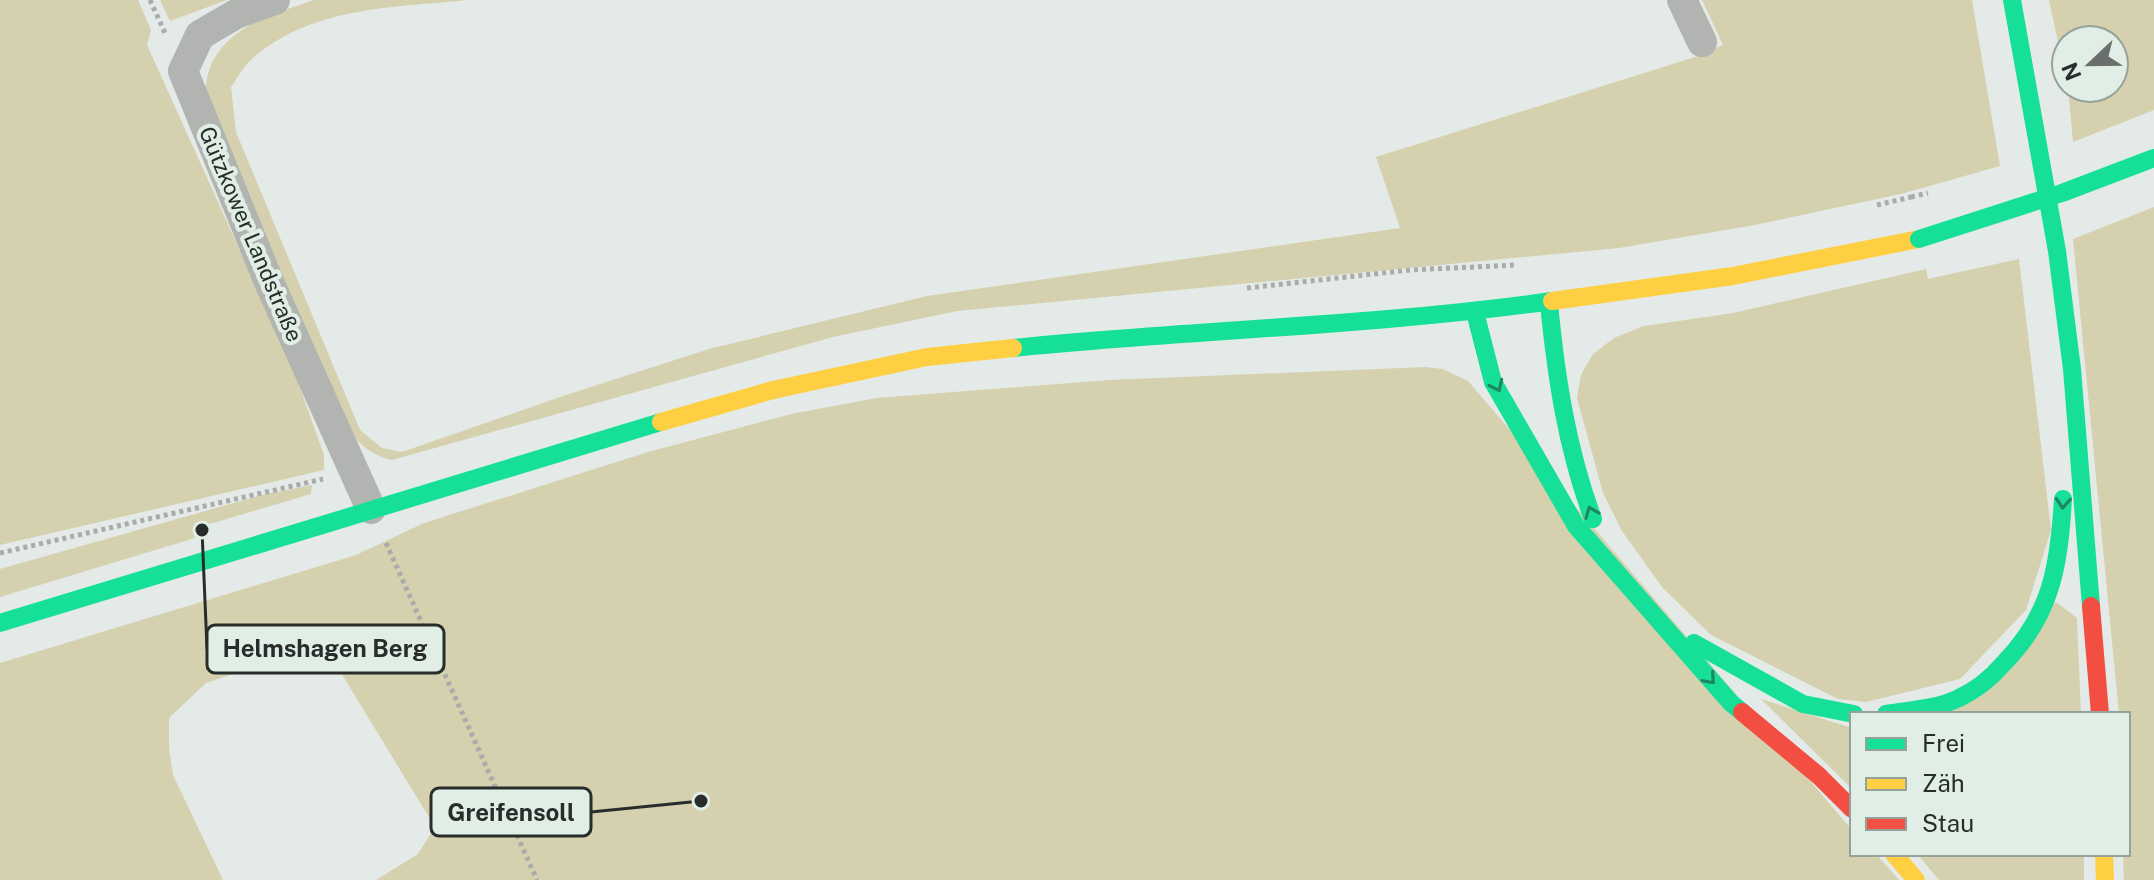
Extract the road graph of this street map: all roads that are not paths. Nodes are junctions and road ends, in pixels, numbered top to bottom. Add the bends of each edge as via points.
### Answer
1 (275, 0) edge
2 (1682, 0) edge
3 (2012, 0) edge
4 (1702, 42) dead end
5 (2154, 158) edge
6 (1549, 303) junction
7 (1475, 312) junction
8 (2072, 369) junction
9 (371, 509) junction
10 (1626, 581) junction
11 (1659, 620) junction
12 (0, 623) edge
13 (1895, 712) edge
14 (2100, 712) edge
15 (1850, 713) edge
16 (1850, 807) edge
17 (1896, 856) edge
18 (2104, 856) edge
19 (1916, 880) edge
20 (2105, 880) edge

1 - 9 street, Gützkower Landstraße via 200,35 183,71 269,282
2 - 4 street
3 - 8 main road
5 - 6 main road, bridge via 1919,239 1733,276
6 - 7 main road
10 -> 6 main road via 1592,517 1579,477 1555,369
7 - 9 main road via 927,357 773,390
7 -> 10 main road via 1493,382 1576,526
8 -> 13 main road via 2059,552 2045,605 1994,675 1959,698
8 - 14 main road
9 - 12 main road
10 - 11 main road
11 - 15 main road via 1803,704
11 -> 16 main road via 1731,703
17 - 19 main road
18 - 20 main road

